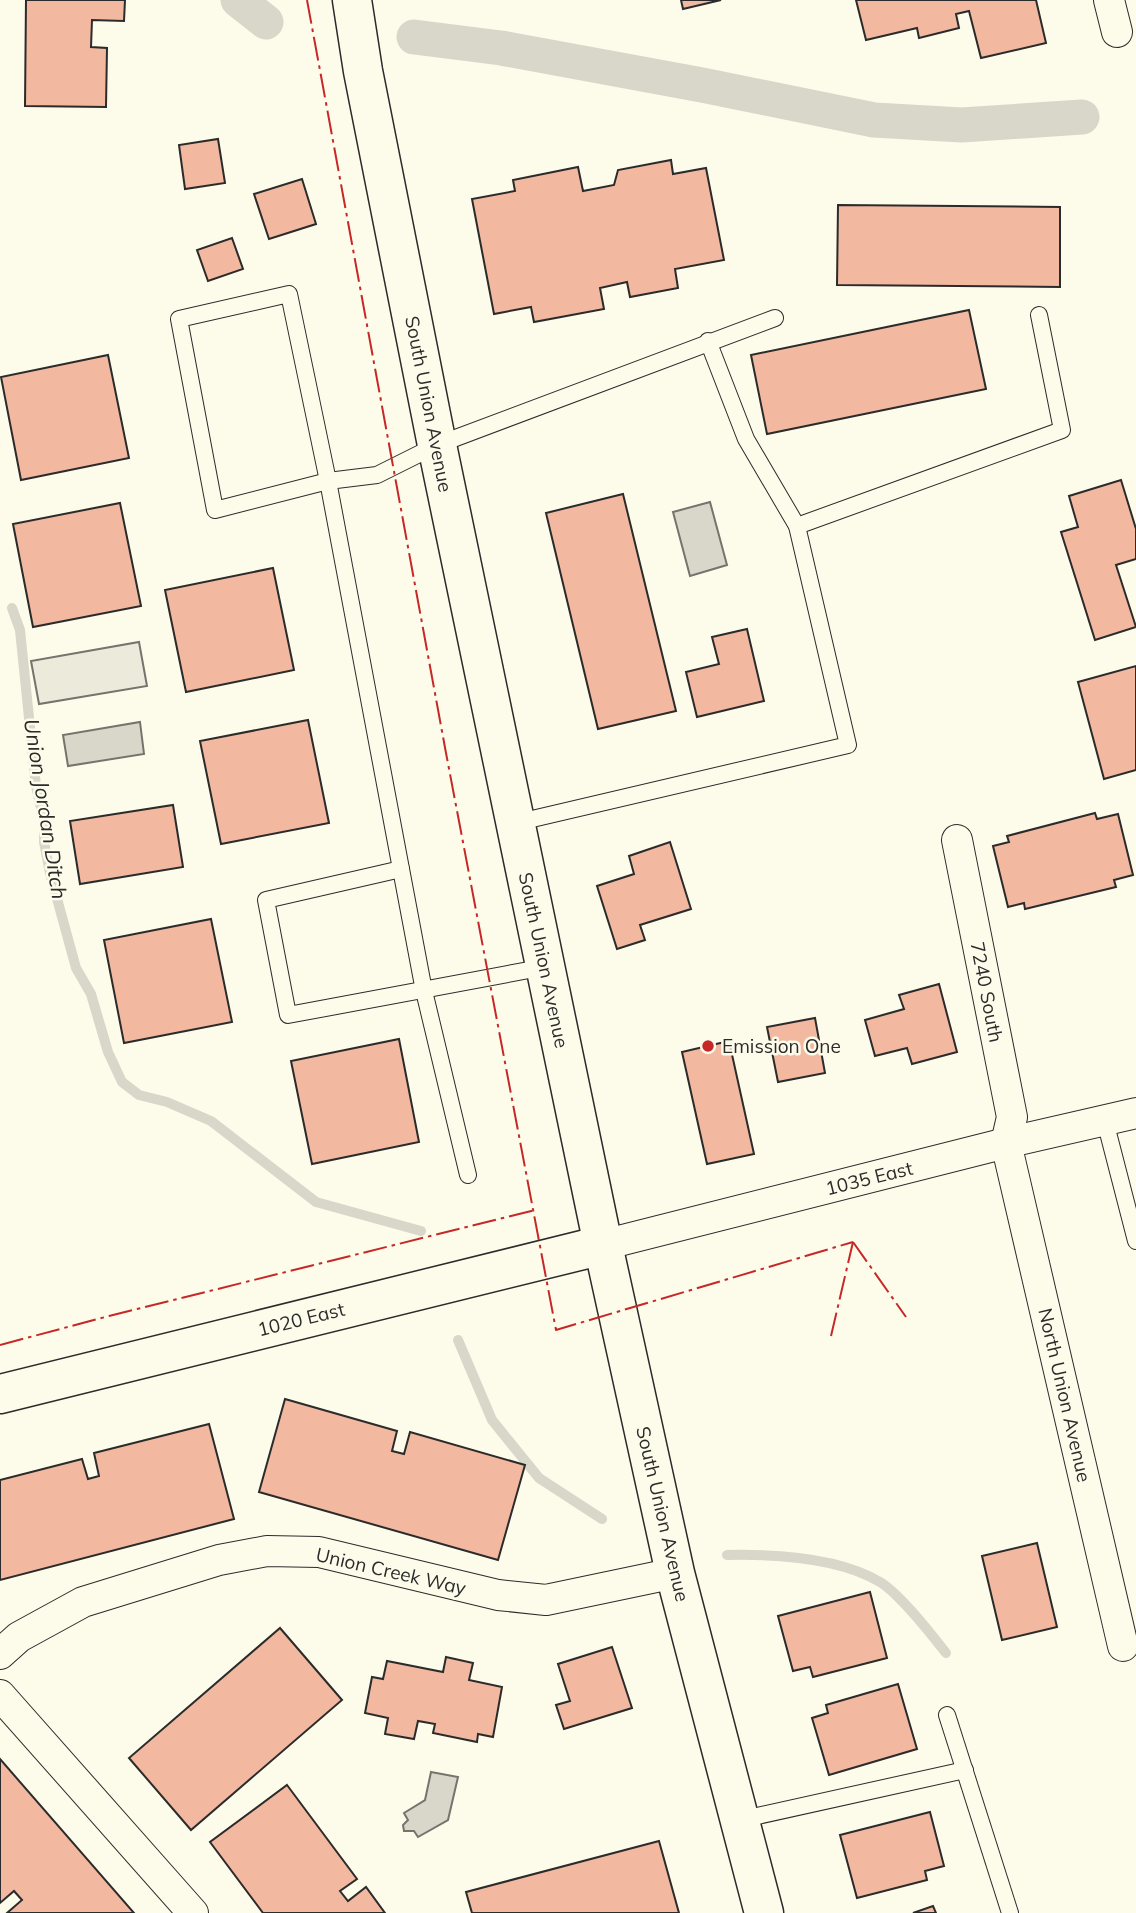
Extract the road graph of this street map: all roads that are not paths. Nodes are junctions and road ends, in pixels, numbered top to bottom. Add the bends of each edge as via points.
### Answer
1 (352, 0) edge
2 (1109, 0) edge
3 (1126, 34) edge
4 (1039, 315) dead end
5 (775, 318) dead end
6 (708, 341) junction
7 (437, 445) junction
8 (328, 481) junction
9 (797, 526) junction
10 (515, 823) junction
11 (957, 839) dead end
12 (401, 869) junction
13 (545, 967) junction
14 (424, 991) junction
15 (1136, 1113) edge
16 (1105, 1121) junction
17 (1006, 1143) junction
18 (468, 1175) dead end
19 (1135, 1231) edge
20 (603, 1245) junction
21 (0, 1394) edge
22 (675, 1573) junction
23 (1130, 1645) edge
24 (0, 1654) edge
25 (0, 1695) edge
26 (947, 1715) dead end
27 (965, 1770) junction
28 (739, 1820) junction
29 (193, 1913) edge
30 (764, 1913) edge
31 (1010, 1913) edge

1 - 7 street, South Union Avenue
2 - 3 street
4 - 9 lane via 1062,430
5 - 6 lane
6 - 7 lane
6 - 9 lane via 746,439
7 - 8 lane via 377,475
7 - 10 street, South Union Avenue
8 - 8 lane via 215,510 179,319 289,294
8 - 12 lane
9 - 10 lane via 848,745
10 - 13 street, South Union Avenue
11 - 17 street, 7240 South via 1012,1117
12 - 14 lane
12 - 14 lane via 266,900 288,1014
13 - 14 lane
13 - 20 street, South Union Avenue
14 - 18 lane
15 - 16 street, 1035 East
16 - 17 street, 1035 East
16 - 19 lane
17 - 20 street, 1035 East
17 - 23 street, North Union Avenue
20 - 21 street, 1020 East
20 - 22 street, South Union Avenue
22 - 24 street, Union Creek Way via 546,1600 498,1595 319,1552 267,1551 219,1560 83,1602 19,1637
22 - 28 street, South Union Avenue
25 - 29 street
26 - 27 lane
27 - 28 lane
27 - 31 lane
28 - 30 street, South Union Avenue

